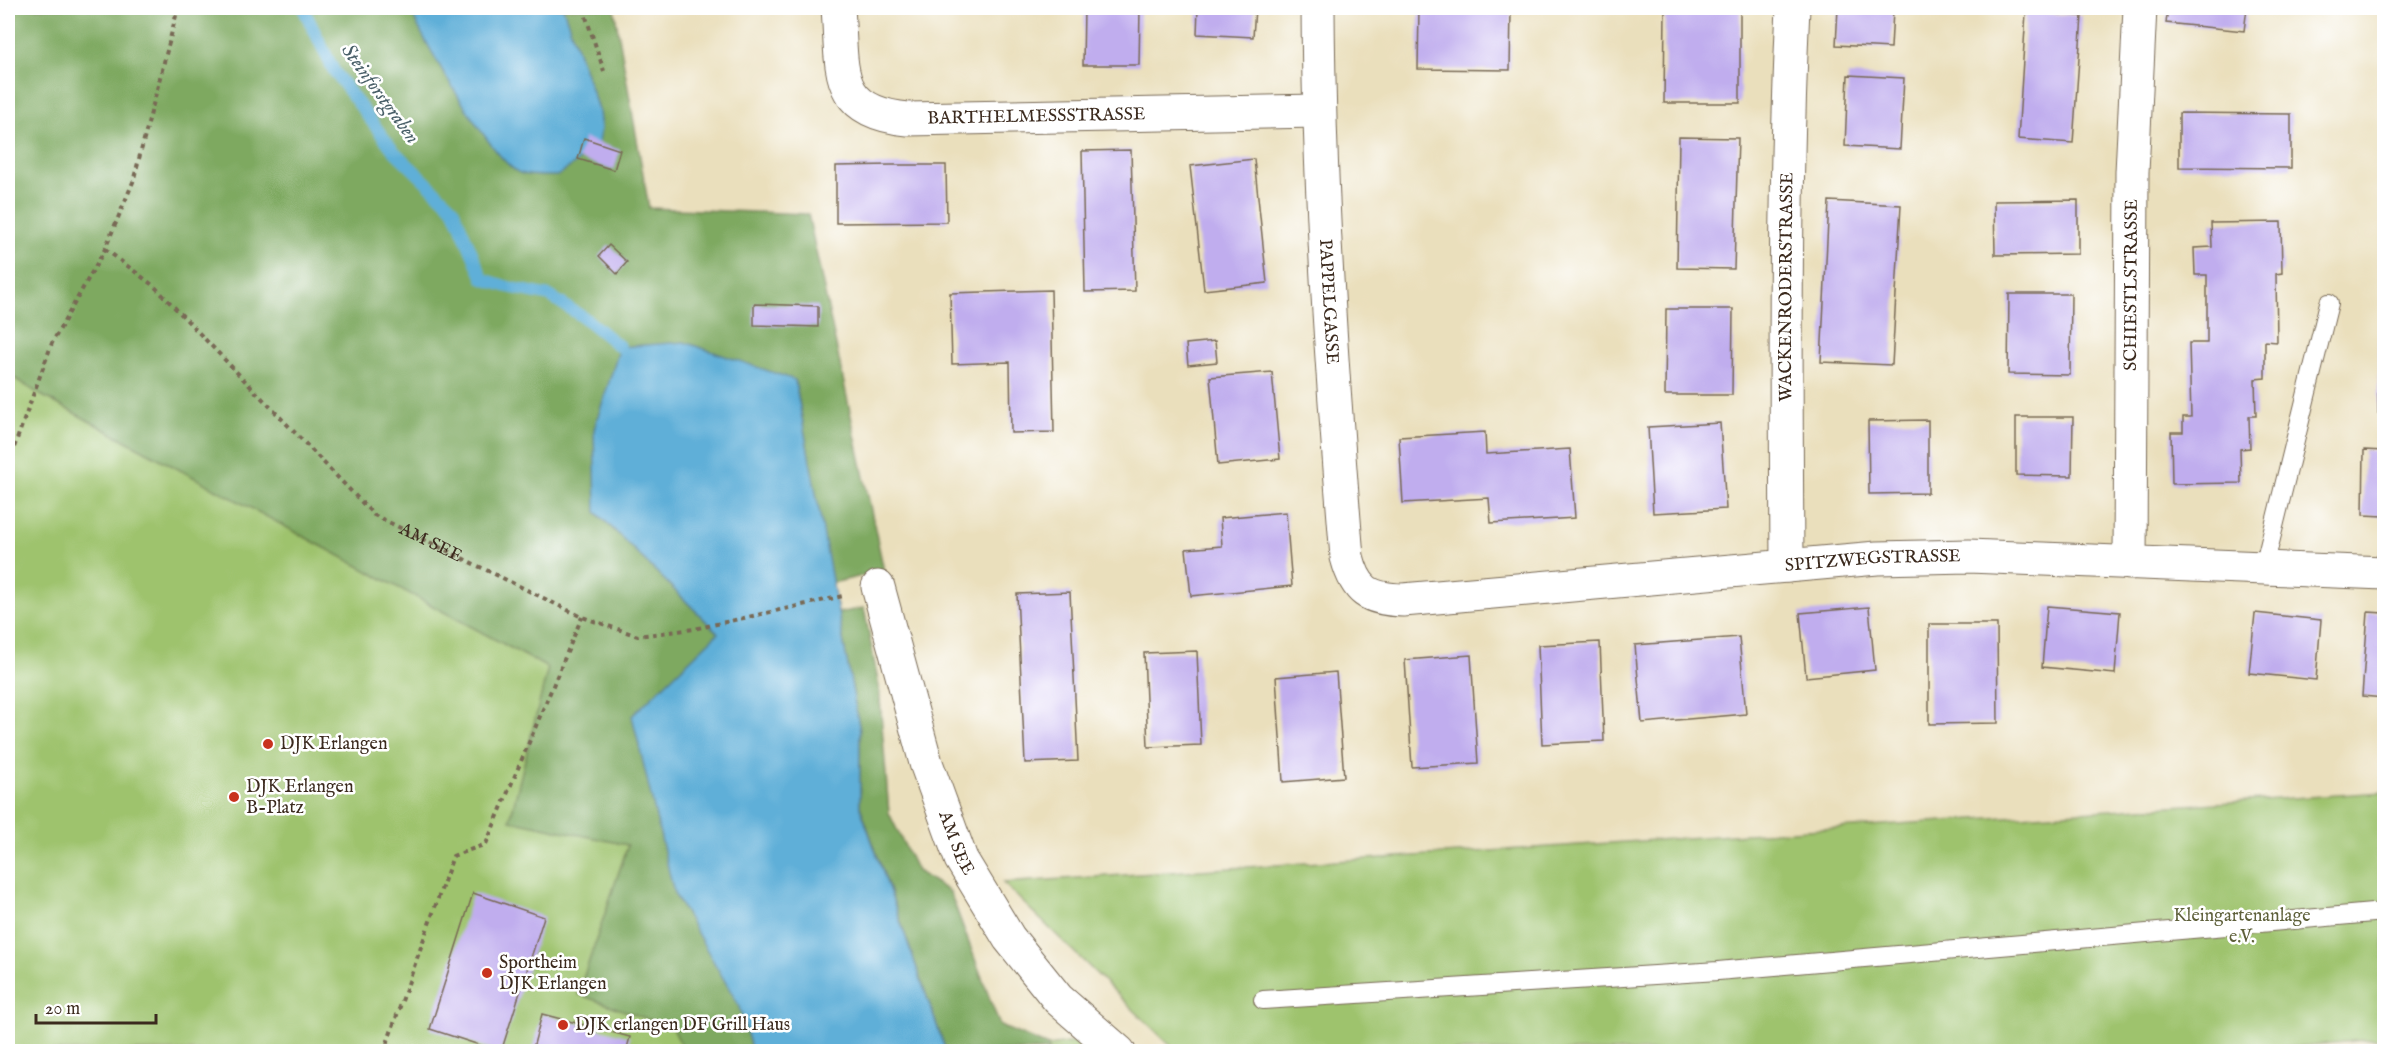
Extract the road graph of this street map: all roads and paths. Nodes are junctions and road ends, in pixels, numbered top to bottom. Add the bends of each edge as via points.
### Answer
1 (178, 8) edge
2 (583, 8) edge
3 (838, 8) edge
4 (1318, 8) edge
5 (1793, 8) edge
6 (2140, 8) edge
7 (604, 71) dead end
8 (1318, 111) junction
9 (105, 249) junction
10 (2329, 303) dead end
11 (8, 464) edge
12 (2130, 563) junction
13 (1787, 566) junction
14 (2264, 567) junction
15 (2385, 573) edge
16 (864, 591) joint
17 (1364, 591) joint
18 (582, 617) junction
19 (2385, 912) edge
20 (1263, 1000) dead end
21 (384, 1052) edge
22 (1119, 1052) edge

1 - 9 path via 133,182
2 - 7 path
3 - 8 street, BARTHELMESSSTRASSE via 843,72 849,91 860,106 881,117
4 - 8 street, PAPPELGASSE
5 - 13 street, WACKENRODERSTRASSE via 1788,102
6 - 12 street, SCHIESTLSTRASSE via 2132,172
8 - 17 street, PAPPELGASSE via 1328,331 1347,557 1353,579
9 - 11 path via 52,343
9 - 18 path, AM SEE via 154,286 374,515
10 - 14 lane
12 - 13 street, SPITZWEGSTRASSE via 1969,556 1877,558
12 - 14 street, SPITZWEGSTRASSE
13 - 17 street, SPITZWEGSTRASSE via 1403,600 1381,599
14 - 15 street, SPITZWEGSTRASSE
16 - 18 path, AM SEE via 694,629 638,636
16 - 22 street, AM SEE via 961,859 1009,938 1058,999
18 - 21 path via 486,844 453,855
19 - 20 lane via 1718,971

